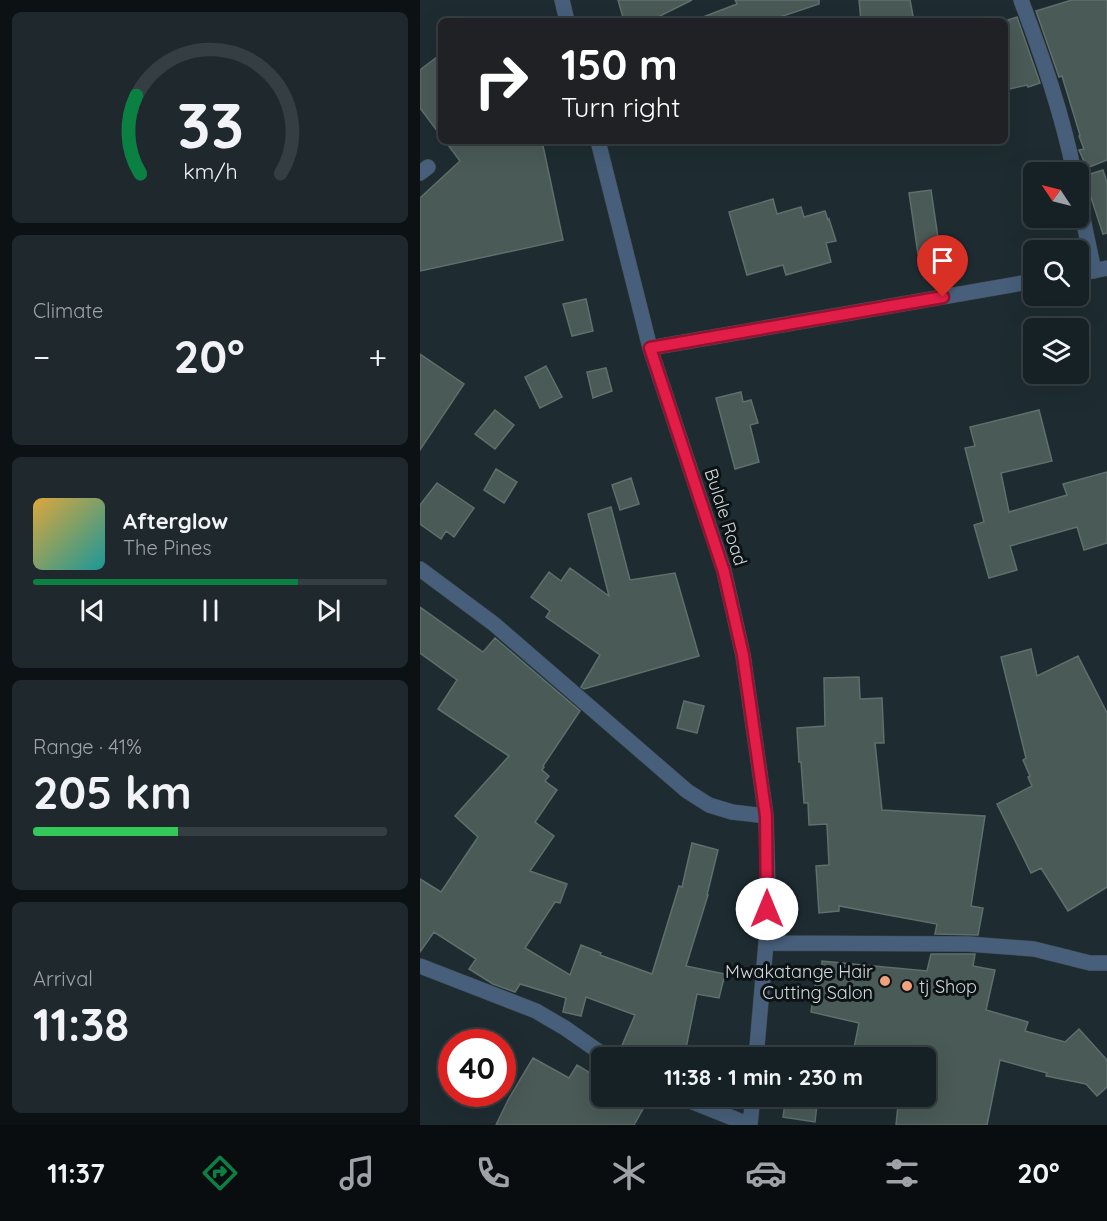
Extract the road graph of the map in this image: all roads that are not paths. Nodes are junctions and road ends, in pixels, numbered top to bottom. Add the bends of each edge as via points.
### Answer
1 (562, 0) edge
2 (1021, 0) edge
3 (566, 18) edge
4 (599, 144) edge
5 (1072, 162) edge
6 (1085, 228) edge
7 (1093, 271) edge
8 (1023, 283) edge
9 (650, 348) junction
10 (420, 568) edge
11 (766, 816) junction
12 (766, 944) junction
13 (1107, 963) edge
14 (420, 966) edge
15 (592, 1047) edge
16 (757, 1047) edge
17 (705, 1107) edge
18 (752, 1107) edge
19 (750, 1125) edge

1 - 3 street
2 - 5 street via 1045,63
4 - 9 street, Bulale Road
6 - 7 street
8 - 9 street
9 - 11 street, Bulale Road via 724,572 743,655
10 - 11 street via 494,624 687,791 709,805
11 - 12 street, Bulale Road
12 - 13 street via 968,944 1034,949 1090,963
12 - 16 street, Bulale Road
14 - 15 street via 536,1011
17 - 19 street
18 - 19 street

